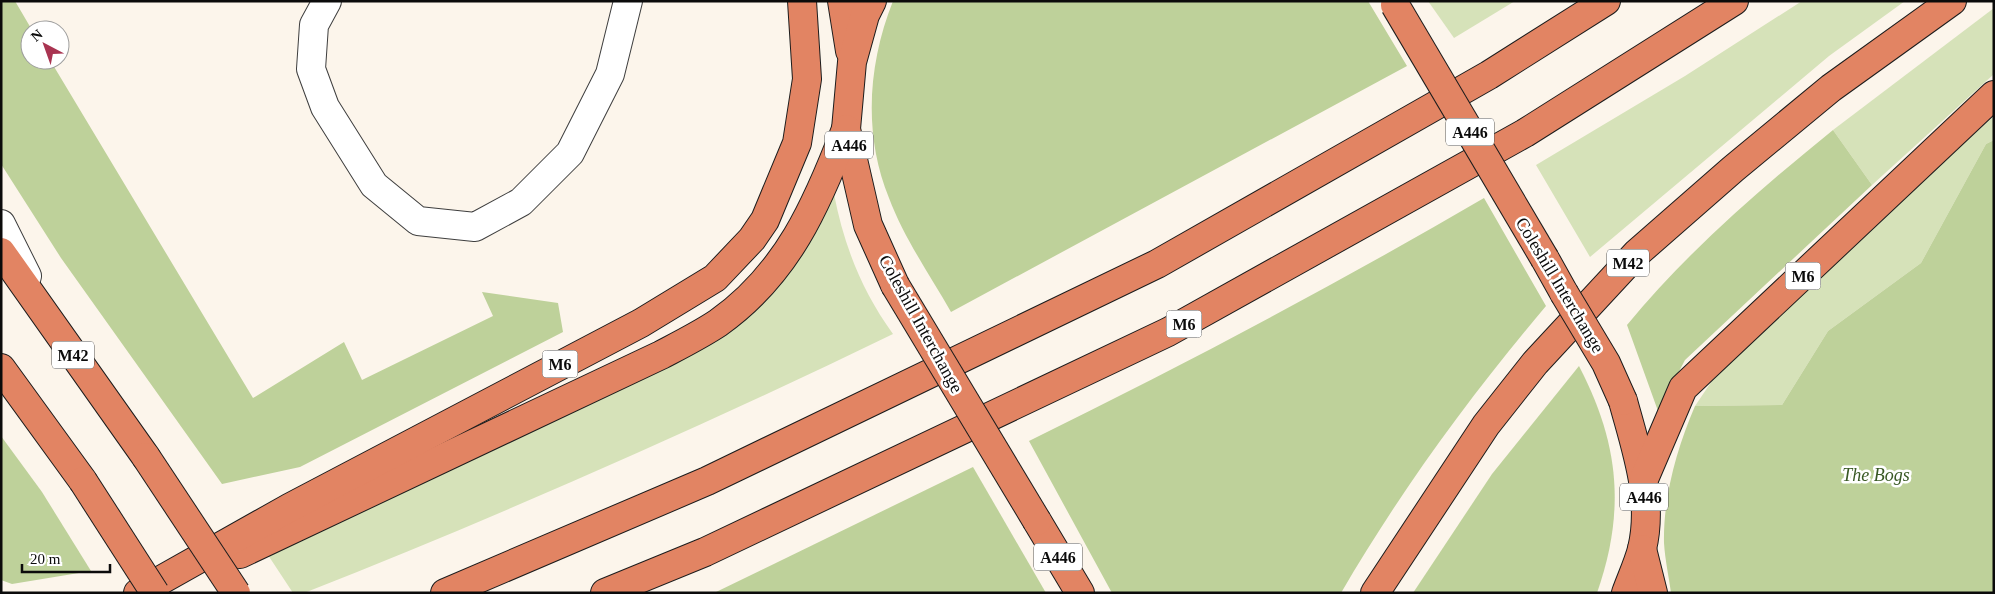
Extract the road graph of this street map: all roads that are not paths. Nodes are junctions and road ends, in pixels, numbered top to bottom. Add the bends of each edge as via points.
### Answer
1 (327, 1) edge
2 (628, 1) edge
3 (802, 1) edge
4 (842, 1) edge
5 (872, 1) edge
6 (1606, 1) edge
7 (1734, 1) edge
8 (1952, 1) edge
9 (1393, 3) edge
10 (852, 62) junction
11 (1994, 95) edge
12 (846, 129) junction
13 (1, 224) edge
14 (1, 252) edge
15 (50, 321) junction
16 (1, 368) edge
17 (1644, 479) junction
18 (1642, 549) junction
19 (138, 593) edge
20 (156, 593) edge
21 (160, 593) edge
22 (236, 593) edge
23 (445, 593) edge
24 (605, 593) edge
25 (1080, 593) edge
26 (1375, 593) edge
27 (1626, 593) edge
28 (1653, 593) edge

1 - 2 lane via 314,25 311,69 325,106 374,185 418,221 475,227 521,202 570,153 610,74
3 - 19 highway, M6 via 807,79 796,143 764,220 752,239 715,278 641,323 289,508
4 - 10 highway, A446
5 - 10 highway, Coleshill Interchange / A446
6 - 23 highway via 1489,75 1157,264 707,481
7 - 24 highway, M6 via 1524,133 1168,332 705,552
8 - 26 highway, M42 via 1832,88 1637,253 1534,363 1486,425
9 - 17 highway, Coleshill Interchange / A446, bridge via 1606,363 1623,401
10 - 12 highway, Coleshill Interchange / A446
11 - 17 highway, M6 via 1683,388
12 - 21 highway, M6 via 812,209 788,254 763,284 719,322 661,355
12 - 25 highway, Coleshill Interchange / A446, bridge via 868,225 895,285
13 - 15 lane
14 - 15 highway, M42
15 - 22 highway, M42, bridge
16 - 20 highway, bridge via 83,481
17 - 18 highway, Coleshill Interchange / A446
18 - 27 highway, Coleshill Interchange / A446
18 - 28 highway, A446

